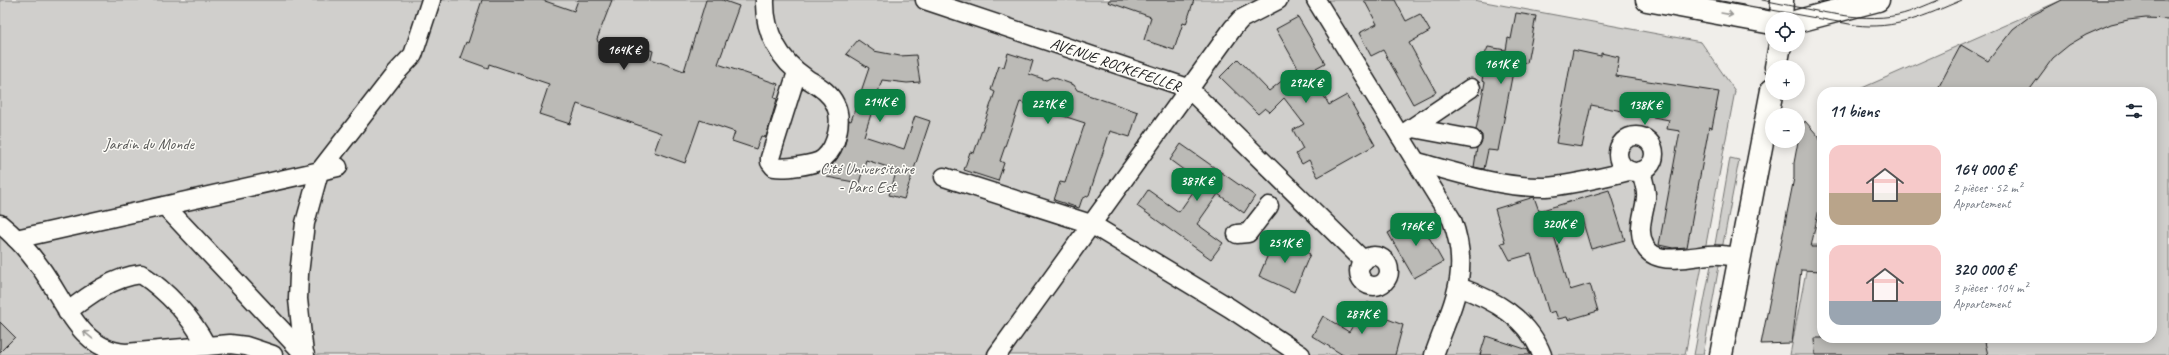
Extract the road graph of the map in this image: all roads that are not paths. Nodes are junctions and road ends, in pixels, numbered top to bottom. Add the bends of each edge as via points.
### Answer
1 (765, 0) edge
2 (925, 0) edge
3 (1278, 0) edge
4 (1316, 0) edge
5 (1647, 0) edge
6 (1782, 0) edge
7 (1878, 0) edge
8 (426, 1) edge
9 (1781, 12) edge
10 (1805, 19) edge
11 (1765, 22) edge
12 (797, 72) junction
13 (1188, 88) junction
14 (1471, 88) dead end
15 (1770, 100) edge
16 (1406, 132) junction
17 (1472, 139) dead end
18 (1417, 162) junction
19 (338, 167) dead end
20 (319, 172) junction
21 (944, 177) dead end
22 (165, 206) junction
23 (1269, 206) dead end
24 (0, 224) edge
25 (1090, 224) junction
26 (1237, 234) dead end
27 (16, 239) junction
28 (1740, 257) junction
29 (1364, 261) dead end
30 (1459, 287) junction
31 (67, 312) junction
32 (206, 345) junction
33 (304, 354) edge
34 (273, 355) edge
35 (997, 355) edge
36 (1301, 355) edge
37 (1434, 355) edge
38 (1542, 355) edge
39 (1721, 355) edge

1 - 12 lane via 764,12 773,43
2 - 13 lane, AVENUE ROCKEFELLER
3 - 13 lane via 1241,19
4 - 16 lane
5 -> 11 main road
6 - 9 main road
7 - 10 main road
8 - 20 lane via 413,55 395,74
12 - 12 lane via 770,158 774,167 819,162 828,154 836,138 839,118 836,104 829,94
13 - 25 lane
13 - 29 lane, AVENUE ROCKEFELLER
14 - 16 lane
15 - 28 main road
16 - 17 lane
16 - 18 lane
18 - 28 lane via 1488,180 1534,186 1556,186 1636,171 1646,196 1641,230 1644,243 1650,251 1670,260 1721,254
18 - 30 lane via 1452,220 1459,238 1462,262
19 - 20 lane
20 - 22 lane
20 - 33 lane via 305,223 299,274 298,299
21 - 25 lane
22 - 27 lane
22 - 33 lane
23 - 26 lane via 1248,233
24 - 27 lane
25 - 35 lane
25 - 36 lane via 1230,308
27 - 31 lane via 40,268
28 - 39 main road
30 - 37 lane
30 - 38 lane via 1487,299 1513,316 1529,330
32 -> 31 lane via 115,352 87,335
31 - 32 lane via 112,282 141,274 179,308
32 - 34 lane via 237,344

